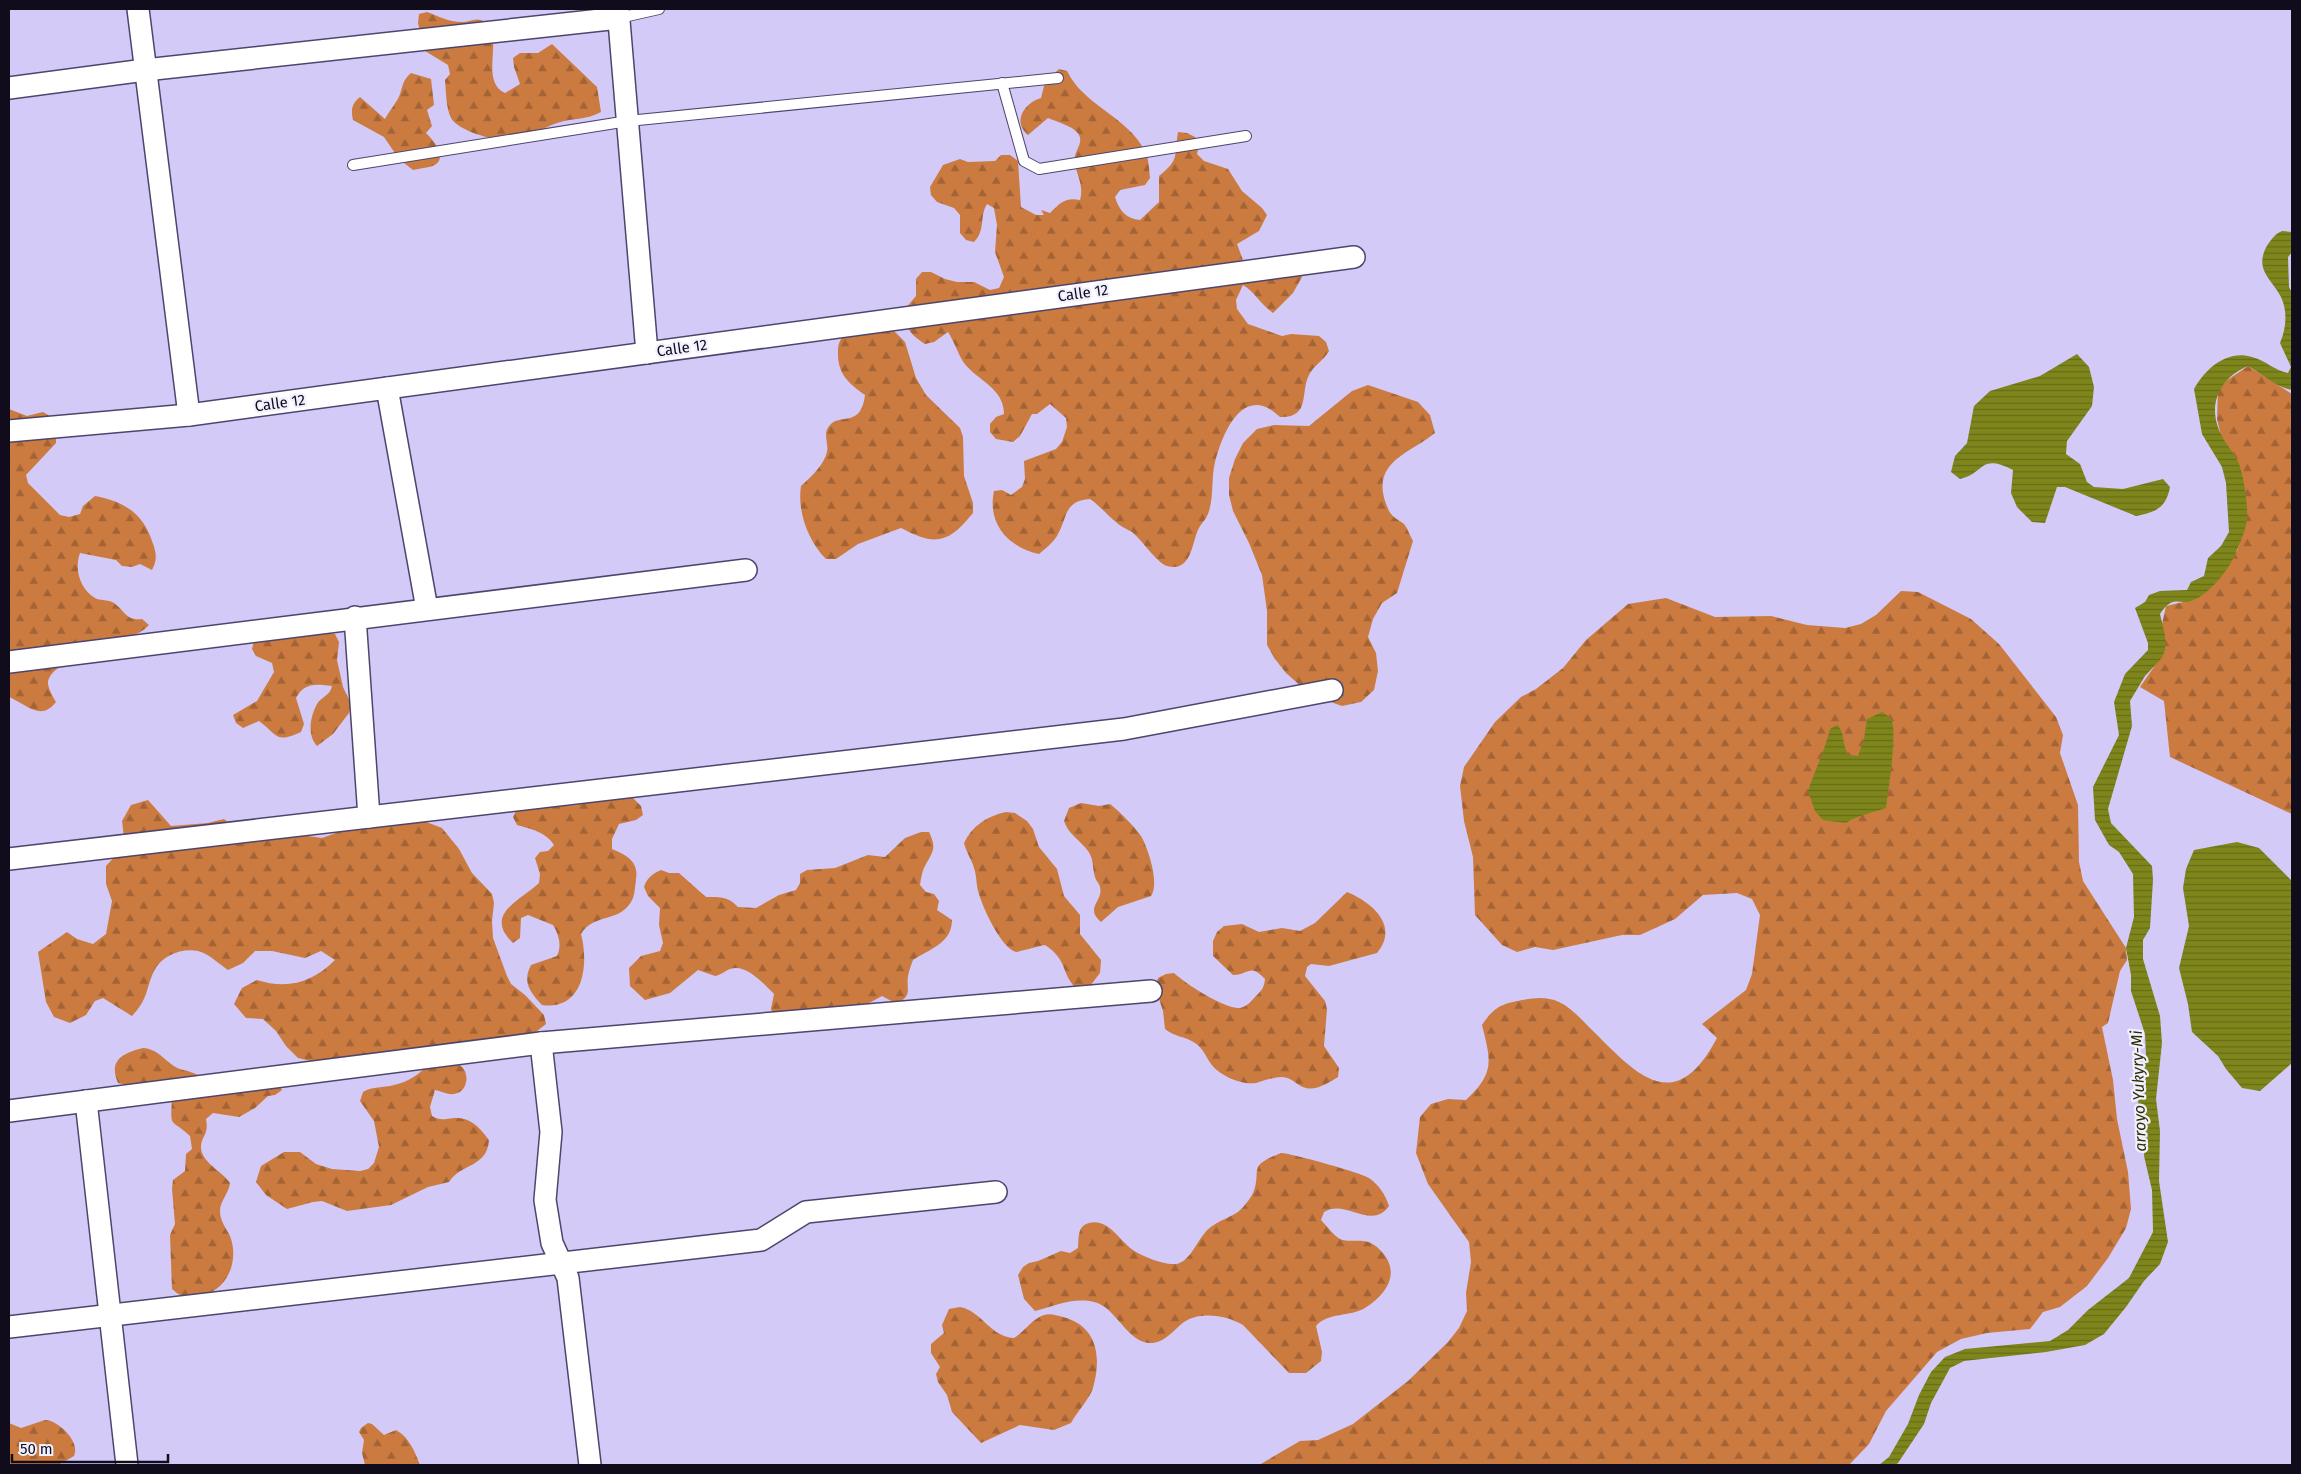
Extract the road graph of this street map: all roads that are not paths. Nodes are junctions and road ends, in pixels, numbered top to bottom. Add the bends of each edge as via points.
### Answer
1 (138, 9) edge
2 (659, 9) edge
3 (619, 14) edge
4 (145, 70) junction
5 (1058, 78) dead end
6 (1002, 83) junction
7 (9, 88) edge
8 (628, 120) junction
9 (1246, 136) dead end
10 (353, 165) dead end
11 (1354, 257) dead end
12 (647, 353) junction
13 (387, 388) junction
14 (189, 415) junction
15 (9, 431) edge
16 (746, 570) dead end
17 (427, 609) junction
18 (355, 617) junction
19 (9, 662) edge
20 (1332, 690) dead end
21 (369, 817) junction
22 (9, 859) edge
23 (1151, 991) dead end
24 (541, 1043) junction
25 (86, 1101) junction
26 (9, 1111) edge
27 (996, 1192) dead end
28 (560, 1262) junction
29 (109, 1315) junction
30 (9, 1327) edge
31 (127, 1465) edge
32 (590, 1465) edge

1 - 4 street
2 - 3 lane
3 - 4 street
3 - 8 street
4 - 7 street
4 - 14 street
5 - 6 lane
6 - 8 lane
6 - 9 lane via 1024,161 1039,170
8 - 10 lane
8 - 12 street
11 - 12 street, Calle 12
12 - 13 street, Calle 12
13 - 14 street, Calle 12
13 - 17 street
14 - 15 street, Calle 12
16 - 17 street
17 - 18 street
18 - 19 street
18 - 21 street
20 - 21 street via 1124,728
21 - 22 street
23 - 24 street
24 - 25 street
24 - 28 street via 551,1132 545,1200 550,1235
25 - 26 street
25 - 29 street
27 - 28 street via 806,1212 761,1240
28 - 29 street
28 - 32 street via 568,1278
29 - 30 street
29 - 31 street

